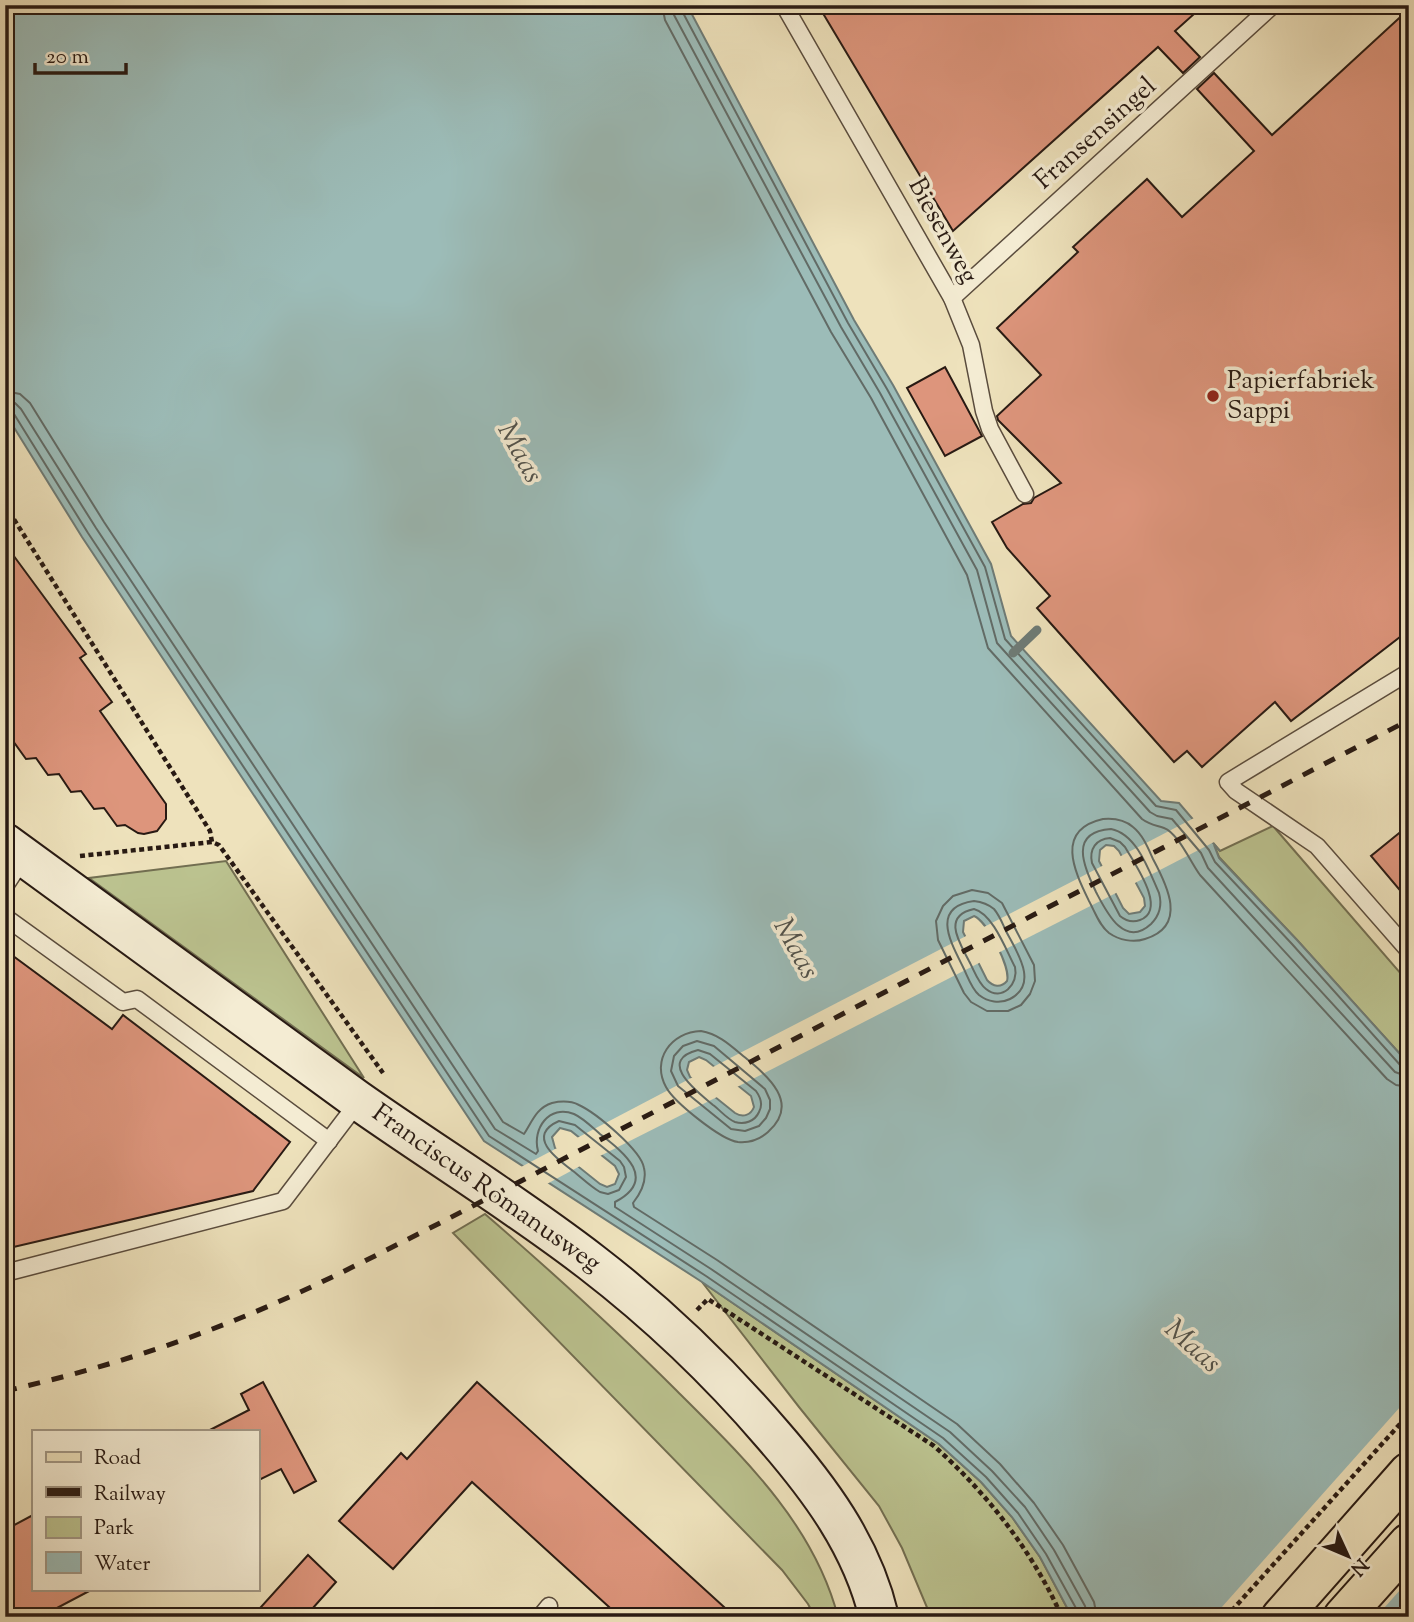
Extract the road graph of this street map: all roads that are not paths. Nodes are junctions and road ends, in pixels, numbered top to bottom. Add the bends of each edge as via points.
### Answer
1 (784, 5) edge
2 (1273, 5) edge
3 (952, 298) junction
4 (1025, 494) dead end
5 (1409, 672) edge
6 (12, 862) edge
7 (5, 917) edge
8 (1409, 951) edge
9 (373, 1090) junction
10 (329, 1141) junction
11 (5, 1273) edge
12 (1409, 1472) edge
13 (1409, 1543) edge
14 (879, 1617) edge
15 (1280, 1617) edge
16 (1343, 1617) edge

1 - 3 lane, Biesenweg
2 - 3 lane, Fransensingel
3 - 4 lane, Biesenweg via 971,345 990,429
5 - 8 lane via 1228,782 1317,846
6 - 9 street, Franciscus Romanusweg
7 - 10 lane via 123,1002 137,999
9 - 10 lane
9 - 14 street, Franciscus Romanusweg via 590,1261 707,1364 778,1440 833,1511 862,1566
10 - 11 lane via 283,1201
12 - 15 main road
13 - 16 main road

